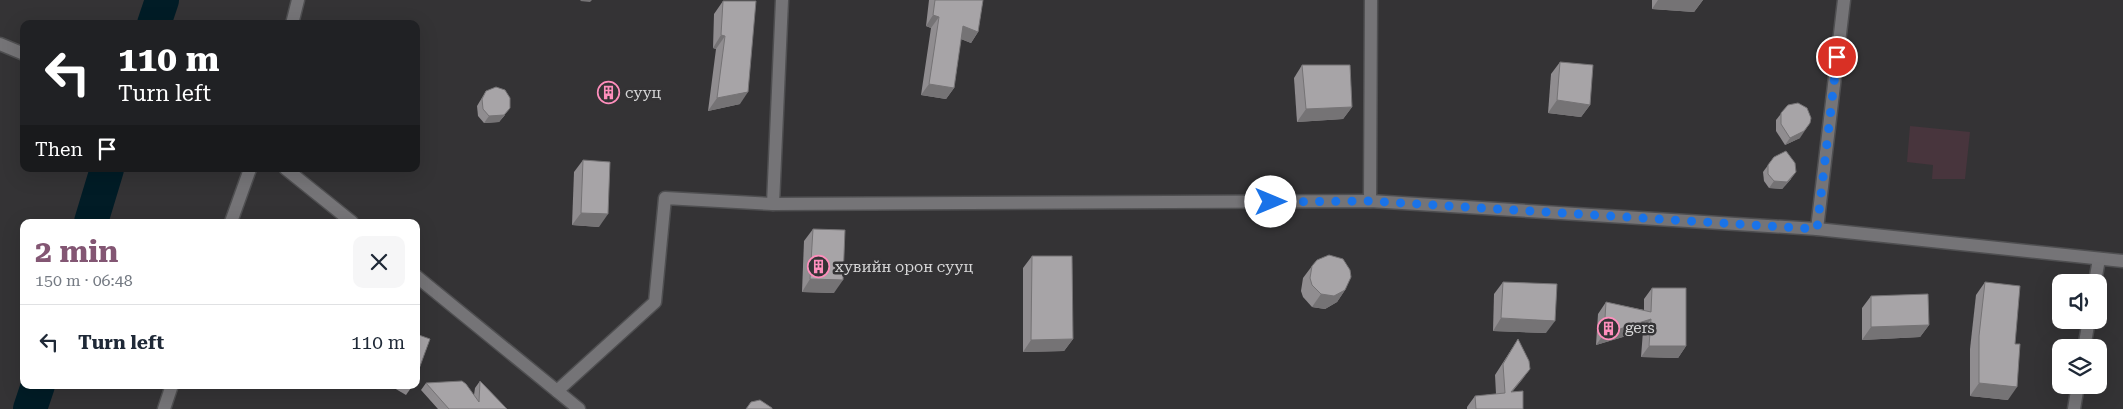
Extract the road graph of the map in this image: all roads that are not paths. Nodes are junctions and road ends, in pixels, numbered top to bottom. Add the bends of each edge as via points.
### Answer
1 (298, 0) edge
2 (782, 0) edge
3 (1371, 0) edge
4 (1844, 0) edge
5 (293, 20) edge
6 (0, 44) edge
7 (20, 52) edge
8 (249, 172) edge
9 (290, 172) edge
10 (1370, 201) junction
11 (773, 204) junction
12 (231, 219) edge
13 (348, 219) edge
14 (1817, 229) junction
15 (2099, 259) junction
16 (2123, 261) edge
17 (2096, 274) edge
18 (420, 279) edge
19 (171, 389) edge
20 (557, 391) junction
21 (2076, 394) edge
22 (164, 409) edge
23 (579, 409) edge
24 (2074, 409) edge

1 - 5 street
2 - 11 street
3 - 10 street
4 - 14 street
6 - 7 street
8 - 12 street
9 - 13 street
10 - 11 street
10 - 14 street
11 - 20 street via 665,198 655,302
14 - 15 street
15 - 16 street
15 - 17 street
18 - 20 street
19 - 22 street
20 - 23 street
21 - 24 street

